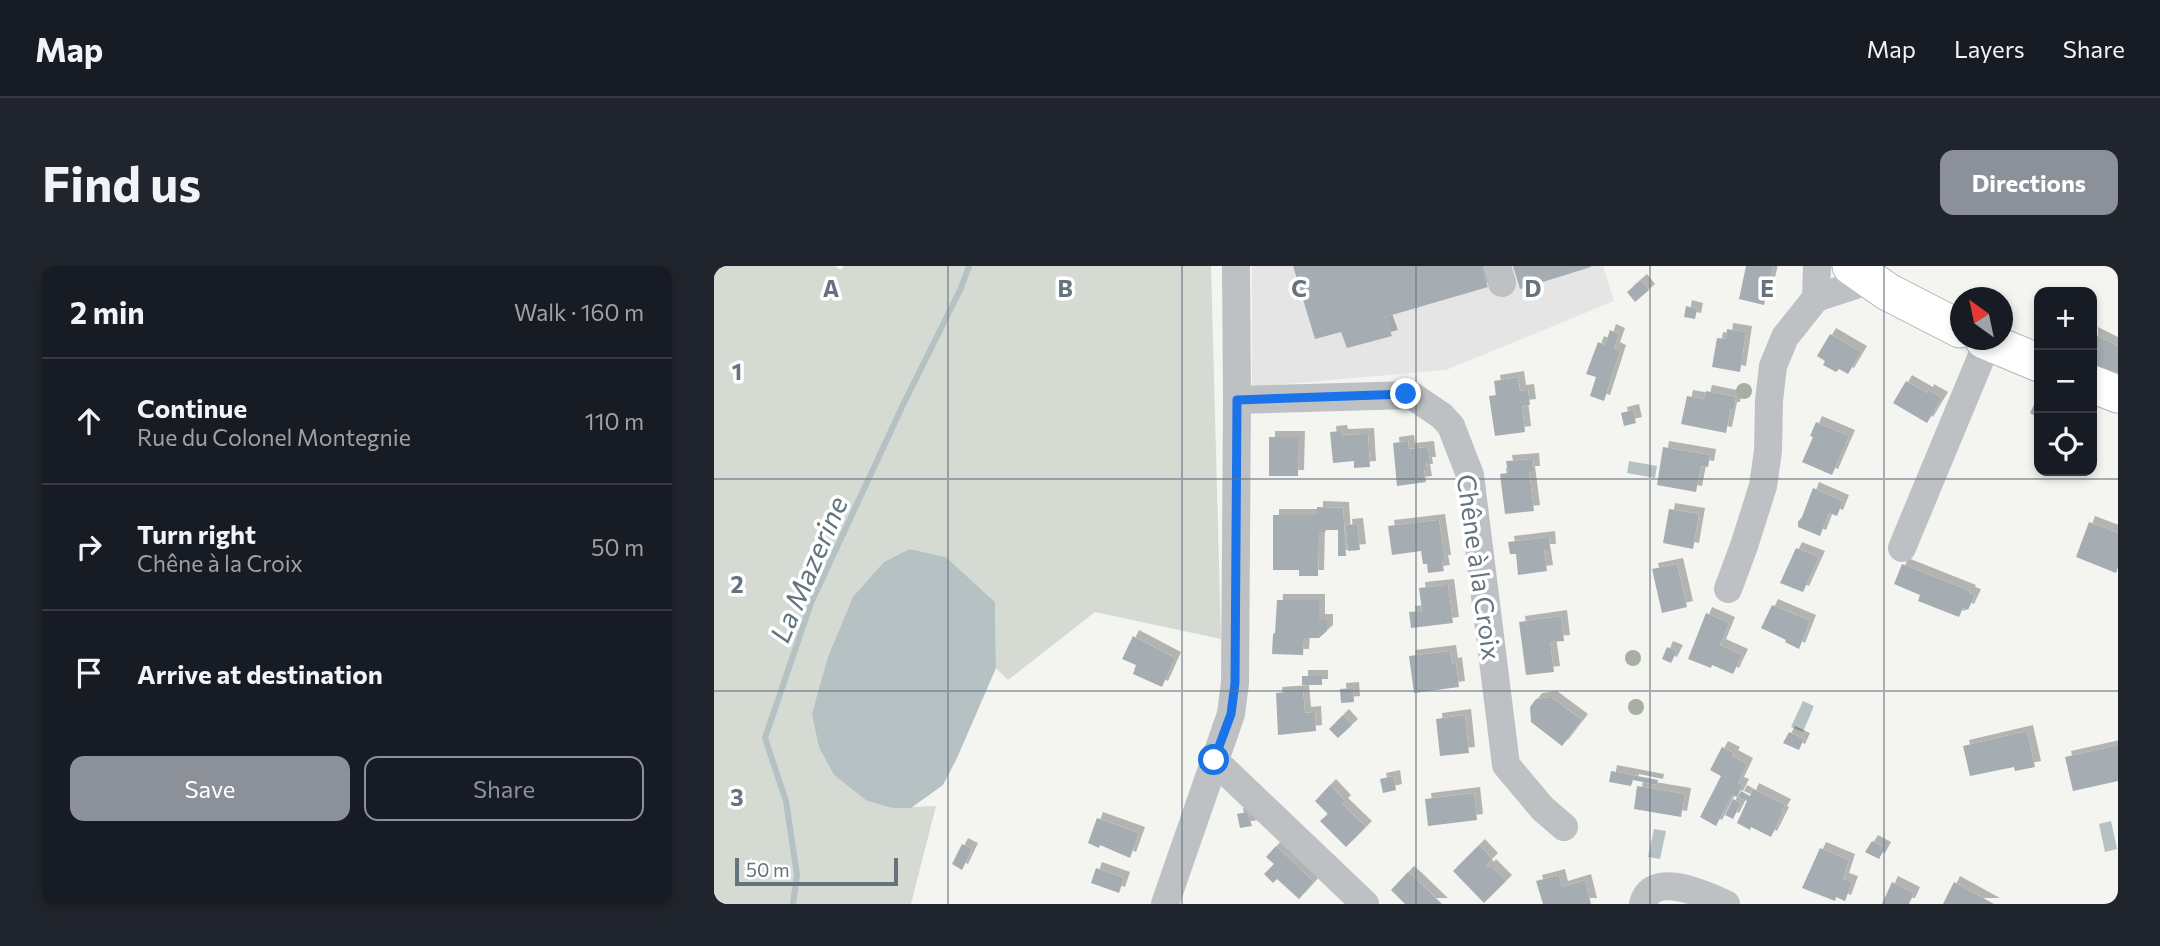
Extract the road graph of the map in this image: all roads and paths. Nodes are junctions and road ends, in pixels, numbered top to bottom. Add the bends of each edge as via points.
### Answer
1 (1236, 266) edge
2 (1817, 266) edge
3 (1861, 273) edge
4 (1816, 298) junction
5 (1950, 324) edge
6 (1973, 350) edge
7 (2008, 350) edge
8 (2034, 361) edge
9 (2097, 386) edge
10 (2118, 394) edge
11 (1237, 400) junction
12 (1902, 548) dead end
13 (1728, 589) dead end
14 (1214, 760) junction
15 (1564, 827) dead end
16 (1165, 904) edge
17 (1365, 904) edge
18 (1643, 904) edge
19 (1726, 904) edge

1 - 11 street
2 - 4 street
3 - 4 street
3 - 5 main road
4 - 13 street via 1785,337 1773,366 1763,486
6 - 12 street
7 - 8 main road
9 - 10 main road
11 - 14 street via 1235,683 1231,714
11 - 15 street, Chêne à la Croix via 1411,395 1451,426 1470,475 1506,765
14 - 16 street
14 - 17 street
18 - 19 street via 1660,886 1676,886

